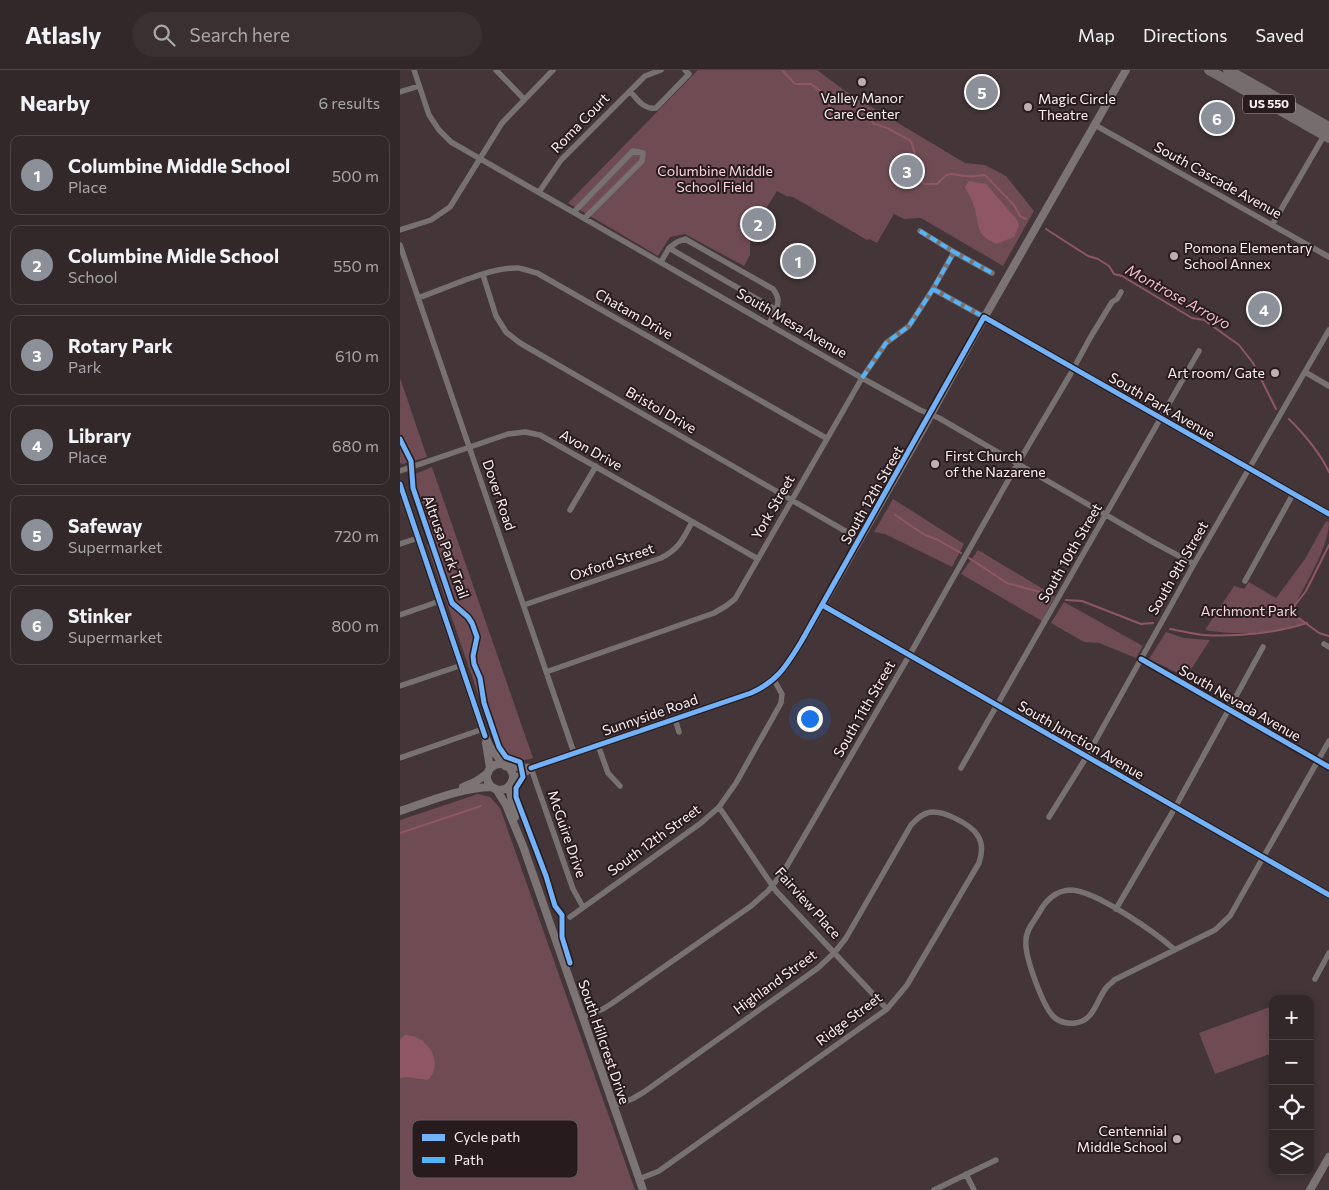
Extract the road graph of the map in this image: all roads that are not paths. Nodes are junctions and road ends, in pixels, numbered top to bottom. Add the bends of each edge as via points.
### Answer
1 (414, 70) edge
2 (496, 70) edge
3 (553, 70) edge
4 (661, 70) edge
5 (685, 70) edge
6 (1126, 70) edge
7 (1209, 70) edge
8 (1228, 70) edge
9 (1242, 73) edge
10 (419, 86) junction
11 (630, 91) junction
12 (400, 92) edge
13 (524, 99) junction
14 (1094, 125) junction
15 (1328, 131) edge
16 (479, 159) junction
17 (539, 192) junction
18 (574, 212) junction
19 (585, 218) junction
20 (1272, 225) junction
21 (400, 230) edge
22 (920, 232) dead end
23 (400, 245) edge
24 (669, 248) junction
25 (954, 252) junction
26 (1329, 257) edge
27 (660, 262) junction
28 (992, 273) dead end
29 (483, 274) junction
30 (933, 289) junction
31 (1121, 292) dead end
32 (418, 298) junction
33 (776, 310) junction
34 (984, 317) junction
35 (769, 324) junction
36 (1329, 330) edge
37 (1199, 351) dead end
38 (1074, 368) junction
39 (1305, 372) junction
40 (862, 378) junction
41 (1329, 386) edge
42 (930, 414) junction
43 (1161, 418) junction
44 (826, 438) junction
45 (470, 449) junction
46 (1018, 463) junction
47 (596, 466) junction
48 (1250, 469) junction
49 (400, 471) edge
50 (400, 484) edge
51 (1294, 494) junction
52 (792, 499) junction
53 (570, 510) dead end
54 (1329, 514) edge
55 (1106, 515) junction
56 (692, 522) junction
57 (418, 538) junction
58 (859, 539) junction
59 (400, 544) edge
60 (758, 559) junction
61 (1194, 564) junction
62 (1245, 581) dead end
63 (440, 601) junction
64 (822, 605) junction
65 (524, 606) junction
66 (400, 615) edge
67 (1263, 647) dead end
68 (909, 655) junction
69 (1141, 659) junction
70 (462, 665) junction
71 (546, 672) junction
72 (774, 680) junction
73 (400, 686) edge
74 (997, 705) junction
75 (1230, 710) junction
76 (675, 719) junction
77 (679, 732) dead end
78 (484, 733) junction
79 (1329, 742) edge
80 (598, 745) junction
81 (574, 753) junction
82 (1086, 756) junction
83 (400, 758) edge
84 (1318, 760) junction
85 (505, 766) junction
86 (1329, 767) edge
87 (531, 768) junction
88 (961, 768) dead end
89 (489, 771) junction
90 (510, 783) junction
91 (620, 786) dead end
92 (494, 788) junction
93 (445, 796) junction
94 (719, 807) junction
95 (1175, 807) junction
96 (400, 811) edge
97 (1049, 817) dead end
98 (956, 819) joint
99 (523, 846) junction
100 (1263, 858) junction
101 (773, 885) junction
102 (1329, 895) edge
103 (583, 907) junction
104 (1116, 909) junction
105 (570, 917) dead end
106 (1175, 950) junction
107 (835, 952) junction
108 (1329, 953) edge
109 (1314, 979) dead end
110 (887, 1009) junction
111 (582, 1017) junction
112 (613, 1106) junction
113 (1329, 1157) edge
114 (996, 1160) dead end
115 (966, 1174) junction
116 (639, 1179) junction
117 (642, 1190) edge
118 (934, 1190) edge
119 (974, 1190) edge
120 (1310, 1190) edge

1 - 10 street, South Mesa Avenue
2 - 13 street
3 - 13 street
4 - 11 street, Roma Court via 645,76
5 - 11 street via 689,74 656,108 643,106
6 - 14 street, South 12th Street
7 - 15 highway, US 550
8 - 9 highway, US 550
9 - 15 highway, US 550
10 - 12 street
10 - 16 street, South Mesa Avenue via 429,115 439,130 451,142
11 - 17 street, Roma Court via 561,160
13 - 16 street via 502,123
14 - 20 street, South Cascade Avenue
14 - 34 street, South 12th Street
15 - 20 street
16 - 17 street, South Mesa Avenue
16 - 21 street via 450,207 431,220
17 - 18 street, South Mesa Avenue
18 - 19 street, South Mesa Avenue
18 - 19 street via 634,151 643,153 642,161
19 - 27 street, South Mesa Avenue
20 - 26 street, South Cascade Avenue
22 - 25 street
23 - 32 street, Dover Road
24 - 27 street
24 - 33 street
24 - 33 street via 685,240 773,290 778,296
25 - 28 street
25 - 30 street, York Street
27 - 35 street, South Mesa Avenue
29 - 32 street, Chatam Drive
29 - 44 street, Chatam Drive via 520,268 537,273
29 - 52 street, Bristol Drive via 496,316 506,332 520,343
30 - 34 street, South Park Avenue
30 - 40 street, York Street via 909,326 886,343
31 - 38 street, South 11th Street
32 - 45 street, Dover Road
33 - 35 street
34 - 38 street, South Park Avenue
34 - 42 street, South 12th Street
35 - 40 street, South Mesa Avenue
36 - 39 street, South 9th Street
37 - 43 street, South 10th Street
38 - 43 street, South Park Avenue
38 - 46 street, South 11th Street
39 - 41 street
39 - 48 street, South 9th Street
40 - 42 street, South Mesa Avenue
40 - 44 street, York Street
42 - 46 street, South Mesa Avenue
42 - 58 street, South 12th Street
43 - 48 street, South Park Avenue
43 - 55 street, South 10th Street
44 - 52 street, York Street
45 - 47 street, Avon Drive via 508,434 525,432 540,435
45 - 49 street, Avon Drive
45 - 65 street, Dover Road
46 - 55 street, South Mesa Avenue
46 - 68 street, South 11th Street
47 - 53 street
47 - 56 street, Avon Drive
48 - 51 street, South Park Avenue
48 - 61 street, South 9th Street
50 - 57 street
51 - 54 street, South Park Avenue
51 - 62 street
52 - 58 street, Bristol Drive
52 - 60 street, York Street
55 - 61 street, South Mesa Avenue
55 - 74 street, South 10th Street
56 - 60 street, Avon Drive
56 - 65 street, Oxford Street via 671,553
57 - 59 street
57 - 63 street
58 - 64 street, South 12th Street
60 - 71 street, York Street via 735,598 714,613
61 - 69 street, South 9th Street
63 - 66 street
63 - 70 street
64 - 68 street, South Junction Avenue
64 - 72 street, South 12th Street via 787,665
65 - 71 street, Dover Road
67 - 75 street
68 - 74 street, South Junction Avenue
68 - 101 street, South 11th Street via 793,857
69 - 75 street, South Nevada Avenue
69 - 82 street, South 9th Street
70 - 73 street
70 - 78 street
71 - 81 street, Dover Road
72 - 76 street, Sunnyside Road via 751,693
72 - 94 street, South 12th Street via 782,694 781,703
74 - 82 street, South Junction Avenue
74 - 88 street, South 10th Street
75 - 84 street, South Nevada Avenue
75 - 95 street
76 - 77 street
76 - 80 street, Sunnyside Road
78 - 83 street
78 - 85 street
78 - 89 street
79 - 84 street
80 - 81 street, Sunnyside Road
80 - 91 street via 608,773
81 - 87 street, Sunnyside Road
82 - 95 street, South Junction Avenue
82 - 97 street, South 9th Street
84 - 86 street, South Nevada Avenue
84 - 100 street
85 - 87 street, Sunnyside Road
85 - 89 street via 498,764
85 - 90 street via 511,772
87 - 90 street, Sunnyside Road
87 - 103 street, McGuire Drive via 573,889
89 - 92 street via 487,780
89 - 93 street via 476,782
90 - 92 street via 502,789
90 - 99 street via 510,799
92 - 93 street via 477,788
92 - 99 street via 506,805
93 - 96 street
94 - 101 street, Fairview Place
94 - 103 street, South 12th Street
95 - 100 street, South Junction Avenue
95 - 104 street
98 - 107 street, Highland Street via 934,812 918,818 911,825
98 - 110 street, Ridge Street via 978,835 982,846 978,863 908,985
99 - 111 street, South Hillcrest Drive
100 - 102 street, South Junction Avenue
100 - 106 street via 1230,916 1215,930
101 - 107 street, Fairview Place
101 - 111 street, South 11th Street via 751,906 611,1004
103 - 105 street, South 12th Street
104 - 106 street via 1158,935
104 - 106 street via 1084,892 1069,890 1055,894 1044,904 1027,932 1026,952 1047,1009 1055,1019 1076,1023 1087,1019 1114,980
107 - 110 street, Fairview Place
107 - 112 street, Highland Street via 818,968 644,1092
108 - 109 street
110 - 116 street, Ridge Street via 659,1170
111 - 112 street, South Hillcrest Drive
112 - 116 street, South Hillcrest Drive
113 - 120 street
114 - 115 street
115 - 118 street
115 - 119 street
116 - 117 street, South Hillcrest Drive

